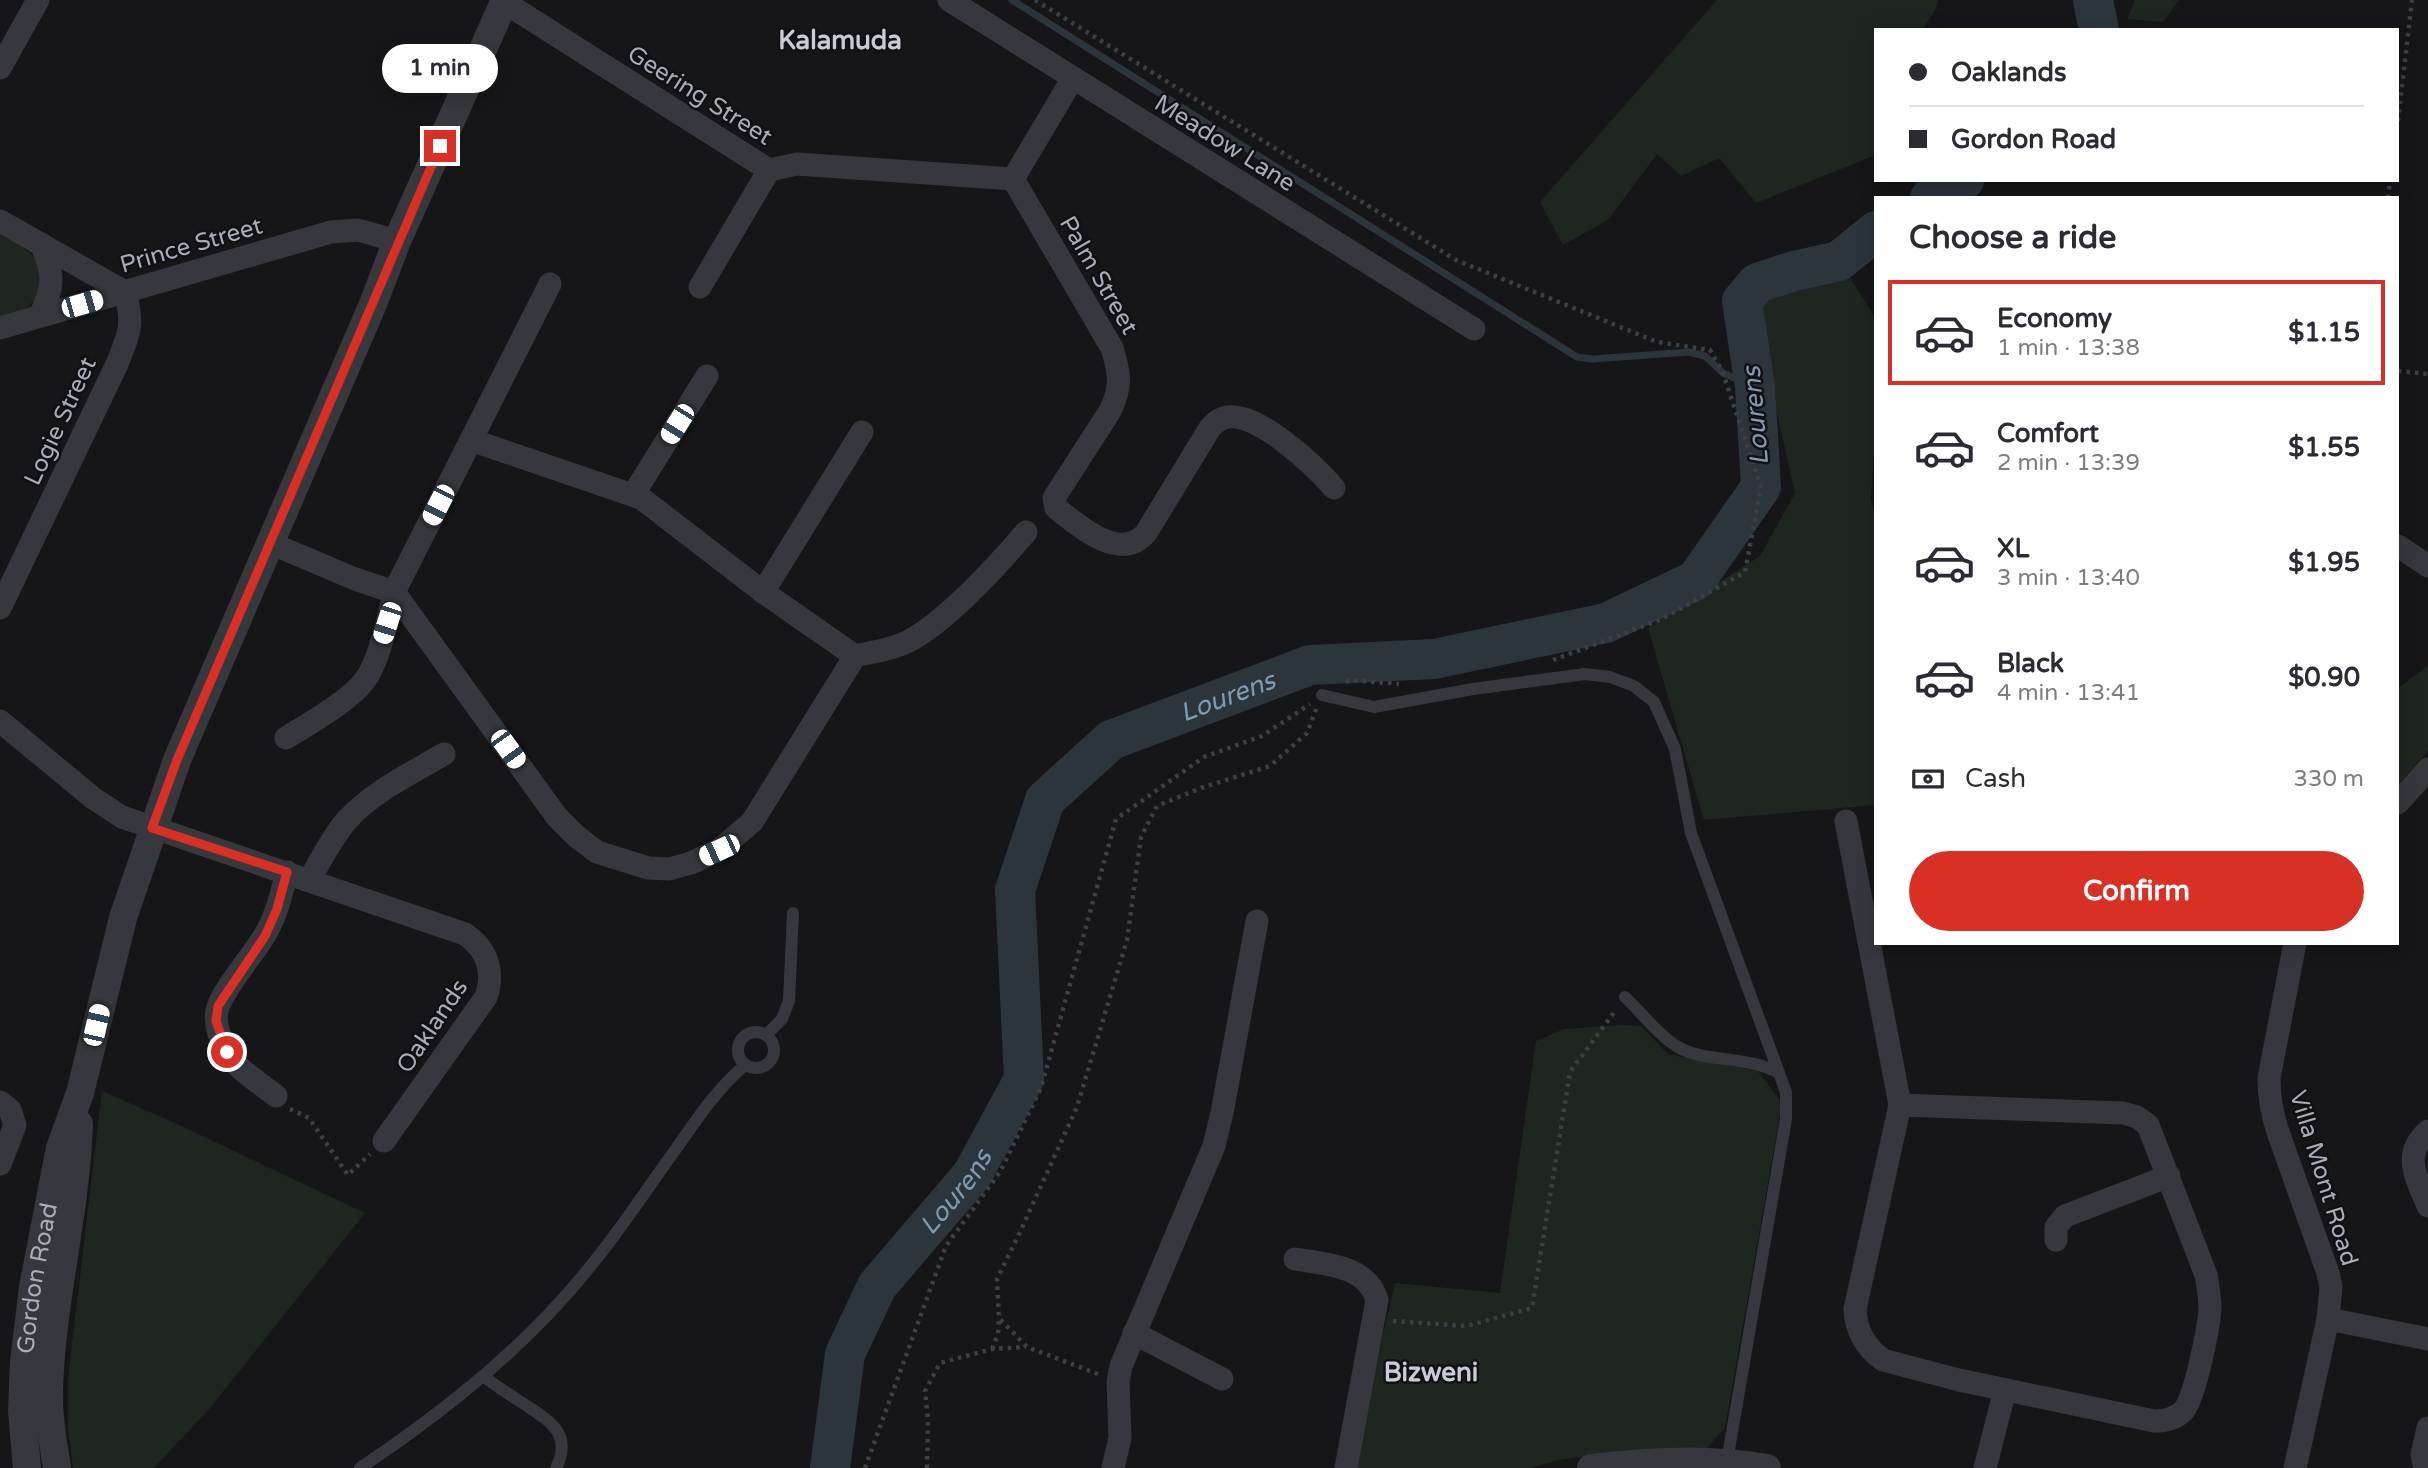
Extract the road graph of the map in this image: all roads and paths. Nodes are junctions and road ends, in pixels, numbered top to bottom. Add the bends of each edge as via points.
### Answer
1 (38, 0) edge
2 (948, 0) edge
3 (1035, 0) edge
4 (2413, 0) edge
5 (504, 1) edge
6 (0, 68) edge
7 (1073, 78) junction
8 (2399, 113) edge
9 (769, 170) junction
10 (1013, 179) junction
11 (0, 221) edge
12 (397, 241) junction
13 (41, 244) junction
14 (550, 284) dead end
15 (700, 287) dead end
16 (124, 292) junction
17 (40, 316) junction
18 (0, 328) edge
19 (1474, 330) dead end
20 (2399, 371) edge
21 (2428, 374) edge
22 (707, 376) dead end
23 (862, 432) dead end
24 (471, 440) junction
25 (1334, 488) dead end
26 (633, 495) junction
27 (1026, 532) dead end
28 (270, 543) junction
29 (2399, 547) edge
30 (2428, 566) edge
31 (394, 592) junction
32 (763, 592) junction
33 (0, 608) edge
34 (855, 656) junction
35 (1549, 661) dead end
36 (1405, 684) dead end
37 (1322, 695) junction
38 (0, 721) edge
39 (286, 738) dead end
40 (443, 754) dead end
41 (2423, 783) edge
42 (2399, 802) edge
43 (1846, 821) dead end
44 (152, 828) junction
45 (287, 872) junction
46 (309, 880) junction
47 (793, 913) dead end
48 (1257, 921) dead end
49 (2295, 945) edge
50 (1625, 997) joint
51 (766, 1035) junction
52 (745, 1065) junction
53 (1779, 1073) junction
54 (80, 1093) junction
55 (276, 1096) joint
56 (0, 1102) edge
57 (1899, 1105) junction
58 (2428, 1130) edge
59 (384, 1141) joint
60 (0, 1164) edge
61 (2169, 1177) junction
62 (2428, 1206) edge
63 (2056, 1240) dead end
64 (1295, 1259) dead end
65 (999, 1318) junction
66 (2328, 1319) junction
67 (1375, 1320) junction
68 (1134, 1334) junction
69 (2428, 1339) edge
70 (1027, 1348) junction
71 (992, 1349) junction
72 (483, 1376) junction
73 (1222, 1379) dead end
74 (1118, 1382) junction
75 (2005, 1390) junction
76 (2428, 1428) edge
77 (1727, 1461) junction
78 (27, 1468) edge
79 (57, 1468) edge
80 (360, 1468) edge
81 (556, 1468) edge
82 (865, 1468) edge
83 (927, 1468) edge
84 (1114, 1468) edge
85 (1346, 1468) edge
86 (1591, 1468) edge
87 (1767, 1468) edge
88 (1985, 1468) edge
89 (2295, 1468) edge
90 (2425, 1468) edge

1 - 6 street
2 - 7 street, Meadow Lane
3 - 35 path via 1456,260 1657,342 1710,350 1723,373 1761,487 1745,572 1662,619
4 - 8 path
5 - 9 street, Geering Street
5 - 12 street, Gordon Road
7 - 10 street
7 - 19 street, Meadow Lane
9 - 10 street, Geering Street via 797,164
9 - 15 street
10 - 25 street, Palm Street via 1112,348 1119,375 1110,411 1057,492 1053,503 1060,511 1108,542 1121,546 1136,542 1210,428 1228,417 1242,419 1290,446
11 - 13 street
12 - 16 street, Prince Street via 358,230 331,232
12 - 28 street, Gordon Road
13 - 16 street
13 - 17 street via 52,284
14 - 24 street
16 - 17 street, Prince Street
16 - 33 street, Logie Street via 131,315 129,334
17 - 18 street, Prince Street
20 - 21 path
22 - 26 street
23 - 32 street
24 - 26 street
24 - 31 street
26 - 32 street
27 - 34 street via 995,567 920,634 890,648
28 - 31 street
28 - 44 street, Gordon Road
29 - 30 street
31 - 34 street via 557,817 597,852 648,869 691,863 719,850 752,822
31 - 39 street via 366,680
32 - 34 street
36 - 37 path via 1351,680
37 - 53 lane via 1374,707 1585,674 1634,686 1654,702 1675,749 1691,832
37 - 65 path via 1307,733 1270,766 1157,806 1141,837 1128,940 1077,1107 997,1279
37 - 82 path via 1262,736 1204,757 1116,819 1041,1088 1000,1172 946,1246
38 - 44 street, Oaklands via 106,808
40 - 46 street via 363,804 345,822
41 - 42 street
43 - 57 street
44 - 45 street, Oaklands
44 - 54 street, Gordon Road via 123,918
45 - 46 street, Oaklands
45 - 55 street via 265,936 216,1013 227,1052
46 - 59 street, Oaklands via 465,934 476,942 488,965 486,997
47 - 51 lane via 789,1001 782,1020
48 - 68 street via 1214,1146
49 - 66 street, Villa Mont Road via 2269,1094 2328,1273
50 - 53 lane via 1678,1047 1753,1062
50 - 67 path via 1570,1072 1532,1308 1467,1326
51 - 52 lane via 774,1048 769,1062 755,1068
51 - 52 lane via 751,1032 739,1042 737,1052
52 - 72 lane via 709,1102 571,1290
53 - 77 lane via 1786,1092 1786,1119
54 - 78 street, Gordon Road via 60,1147 33,1287 22,1411
54 - 79 street, Gordon Road via 75,1180 50,1360 51,1433
55 - 59 path via 281,1105 309,1118 348,1175
56 - 60 street via 10,1110 15,1125
57 - 61 street via 2130,1114 2143,1120 2151,1131
57 - 75 street via 1856,1309 1858,1328 1874,1354 1894,1364
58 - 62 street via 2412,1154
61 - 63 street via 2065,1216 2056,1227
61 - 75 street via 2209,1291 2208,1322 2192,1392 2183,1410 2169,1420 2154,1421
64 - 67 street via 1341,1266 1366,1280 1377,1300
65 - 70 path
65 - 71 path via 999,1334
66 - 69 street
66 - 89 street, Villa Mont Road
67 - 85 street
68 - 73 street
68 - 74 street
70 - 71 path
70 - 74 path
71 - 83 path via 940,1363 925,1391
72 - 80 lane
72 - 81 lane via 556,1428 563,1448
74 - 84 street via 1120,1438
75 - 88 street
76 - 90 street via 2422,1455
77 - 86 street
77 - 87 street

